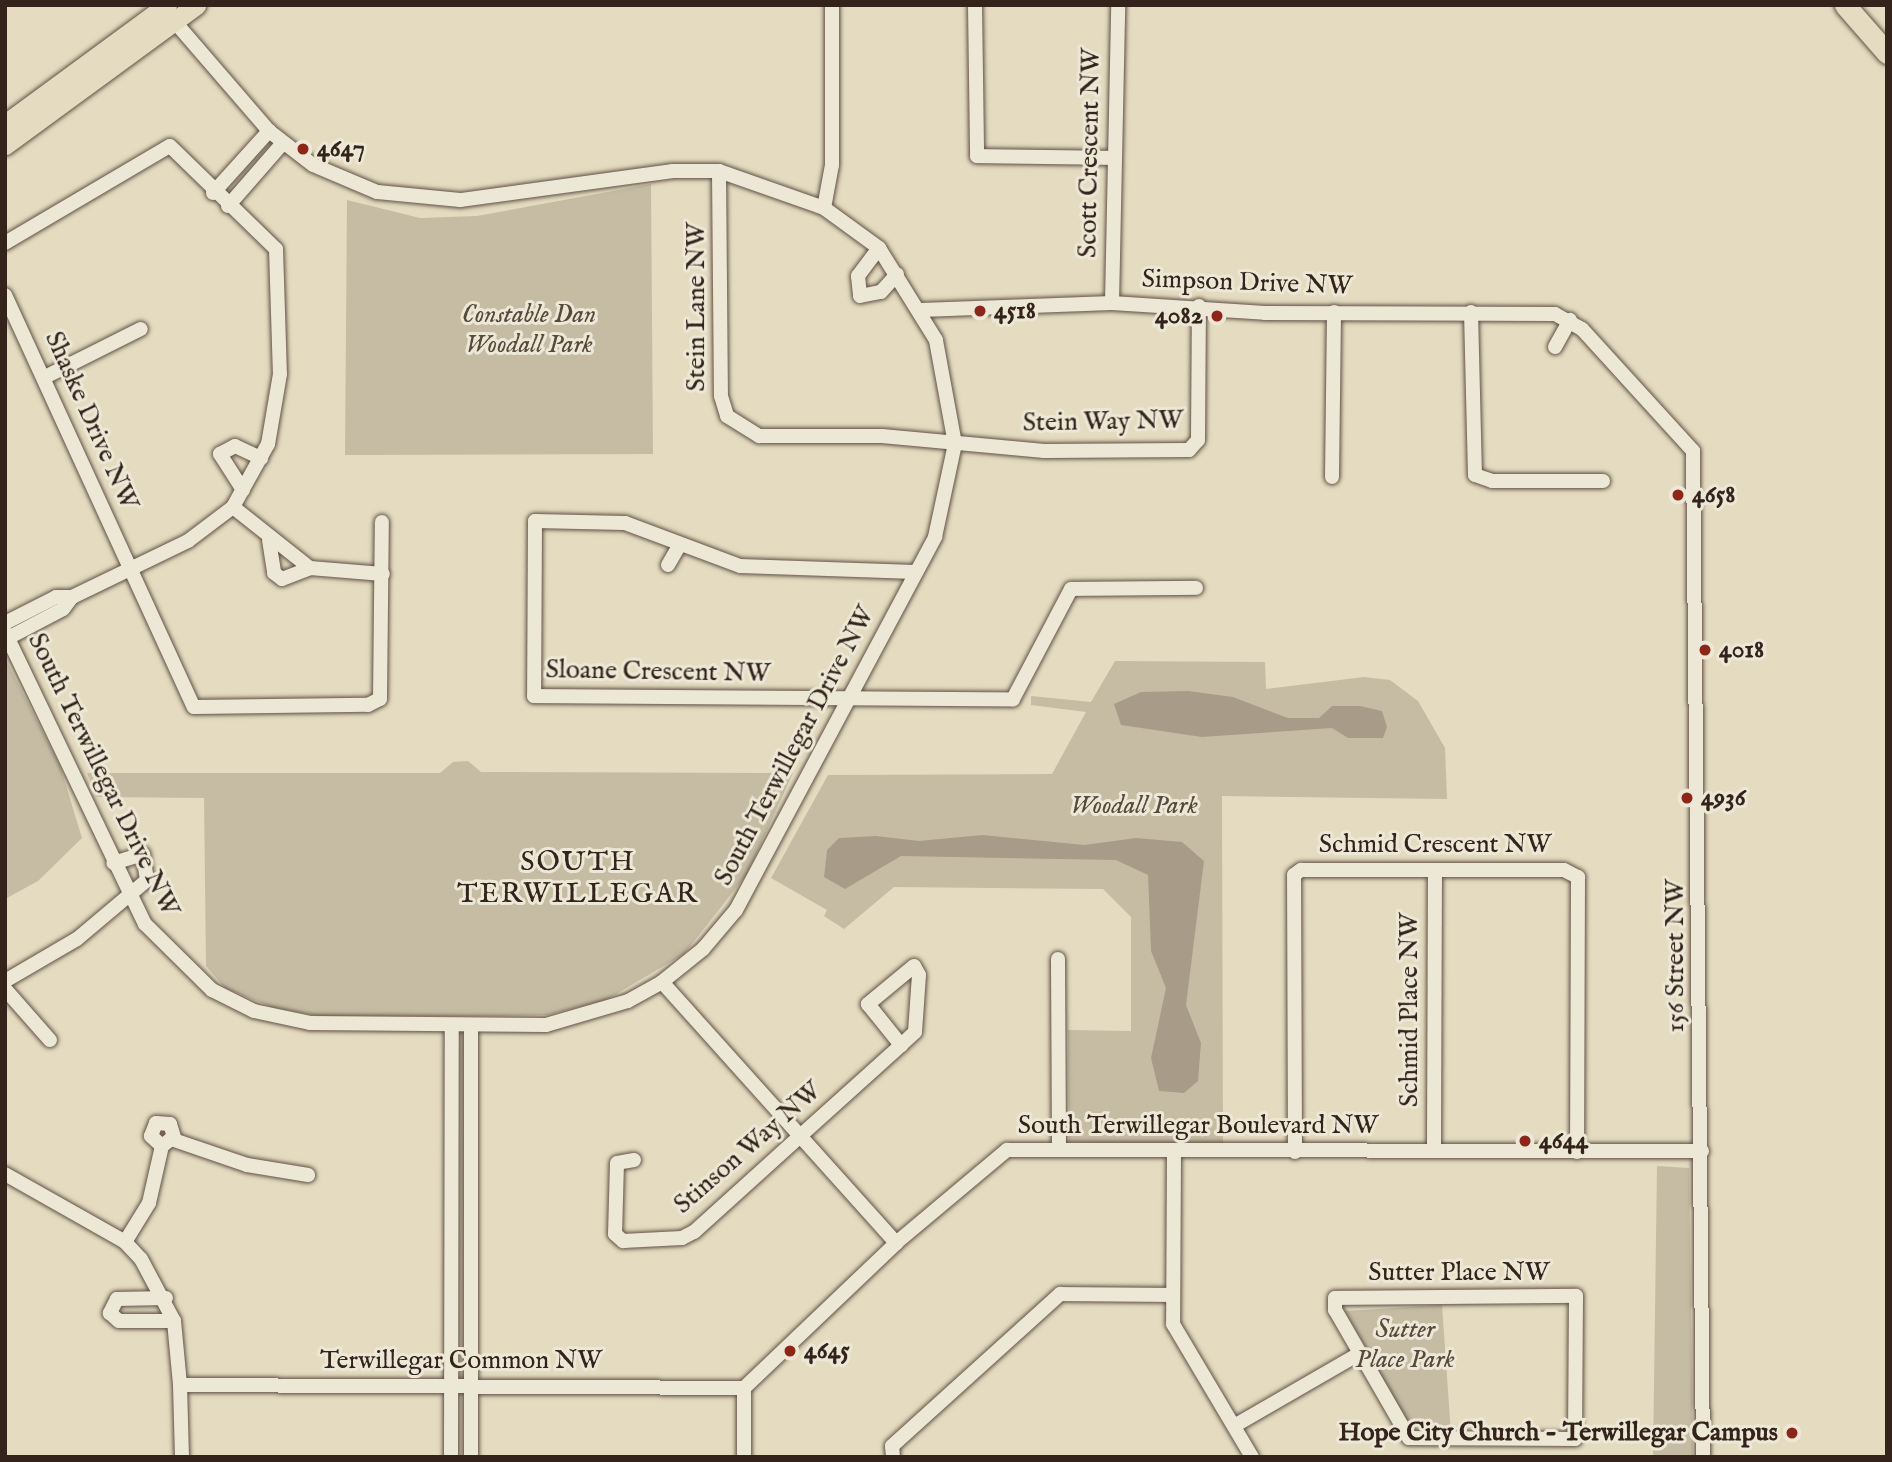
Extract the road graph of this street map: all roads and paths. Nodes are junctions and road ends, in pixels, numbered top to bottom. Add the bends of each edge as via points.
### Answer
1 (196, 5) edge
2 (832, 5) edge
3 (975, 5) edge
4 (1118, 5) edge
5 (1845, 5) edge
6 (167, 11) edge
7 (1887, 53) edge
8 (5, 124) edge
9 (269, 131) junction
10 (283, 143) junction
11 (5, 145) edge
12 (1113, 158) junction
13 (719, 171) junction
14 (213, 192) junction
15 (228, 206) junction
16 (824, 208) junction
17 (5, 243) edge
18 (879, 248) junction
19 (897, 274) junction
20 (5, 295) edge
21 (1112, 303) junction
22 (1199, 306) junction
23 (921, 310) junction
24 (1334, 312) junction
25 (1471, 312) junction
26 (1570, 320) junction
27 (141, 330) dead end
28 (1555, 347) dead end
29 (45, 376) junction
30 (956, 443) junction
31 (261, 458) junction
32 (1332, 477) dead end
33 (1603, 481) dead end
34 (243, 490) junction
35 (233, 507) junction
36 (382, 522) dead end
37 (269, 540) junction
38 (680, 544) junction
39 (668, 565) dead end
40 (130, 568) junction
41 (310, 568) junction
42 (915, 572) junction
43 (383, 574) junction
44 (1196, 588) dead end
45 (72, 597) junction
46 (5, 622) edge
47 (7, 635) edge
48 (852, 699) junction
49 (113, 863) junction
50 (1435, 871) junction
51 (127, 891) junction
52 (1058, 959) dead end
53 (5, 981) edge
54 (662, 982) junction
55 (5, 989) edge
56 (452, 1026) junction
57 (471, 1026) junction
58 (50, 1040) dead end
59 (901, 1045) junction
60 (174, 1137) junction
61 (799, 1138) junction
62 (162, 1146) junction
63 (1059, 1150) junction
64 (1434, 1150) junction
65 (1174, 1151) junction
66 (1702, 1151) junction
67 (1295, 1152) junction
68 (1577, 1152) junction
69 (634, 1160) dead end
70 (5, 1174) edge
71 (308, 1175) dead end
72 (125, 1242) junction
73 (896, 1243) junction
74 (1170, 1295) junction
75 (166, 1298) junction
76 (174, 1321) junction
77 (1357, 1355) junction
78 (180, 1385) junction
79 (450, 1385) junction
80 (471, 1385) junction
81 (744, 1388) junction
82 (1234, 1426) junction
83 (181, 1457) edge
84 (451, 1457) edge
85 (471, 1457) edge
86 (744, 1457) edge
87 (893, 1457) edge
88 (1252, 1457) edge
89 (1703, 1457) edge

1 - 6 main road
2 - 16 street via 832,165
3 - 12 street via 977,156
4 - 12 street, Scott Crescent NW
5 - 7 highway
6 - 8 main road
6 - 9 street, South Terwillegar Drive NW
6 - 11 main road
9 - 10 street, South Terwillegar Drive NW
9 - 14 street
10 - 13 street, South Terwillegar Drive NW via 349,183 422,200 673,171
10 - 15 street
12 - 21 street, Scott Crescent NW
13 - 16 street, South Terwillegar Drive NW
13 - 30 street, Stein Lane NW via 721,396 727,416 759,436
14 - 15 street
14 - 17 street via 170,146
15 - 31 street via 276,249 280,374
16 - 18 street, South Terwillegar Drive NW
18 - 19 street, South Terwillegar Drive NW
18 - 19 street via 858,276 860,296 881,292
19 - 23 street, South Terwillegar Drive NW
20 - 29 street, Shaske Drive NW
21 - 22 street, Simpson Drive NW
21 - 23 street, Simpson Drive NW
22 - 24 street, Simpson Drive NW
22 - 30 street, Stein Way NW via 1198,440 1189,450 1044,452
23 - 30 street, South Terwillegar Drive NW via 936,340
24 - 25 street, Simpson Drive NW
24 - 32 street
25 - 26 street, Simpson Drive NW via 1538,312
25 - 33 street via 1475,475 1492,481
26 - 28 street
26 - 66 street, 156 Street NW via 1695,456
27 - 29 street
29 - 40 street, Shaske Drive NW
30 - 42 street, South Terwillegar Drive NW via 935,537
31 - 34 street
31 - 34 street via 235,446 220,454
34 - 35 street
35 - 37 street
35 - 40 street via 188,541
36 - 43 street
37 - 41 street
37 - 41 street via 274,573 282,579
38 - 39 street
38 - 42 street, Sloane Crescent NW via 740,566
38 - 48 street, Sloane Crescent NW via 625,523 536,521 534,696
40 - 43 street, Shaske Drive NW via 194,707 376,703 383,688
40 - 45 street
41 - 43 street
42 - 48 street, South Terwillegar Drive NW
44 - 48 street via 1071,589 1013,699
45 - 46 street via 56,597
45 - 47 street via 63,609
47 - 49 street, South Terwillegar Drive NW
48 - 54 street, South Terwillegar Drive NW via 736,910 703,949
49 - 51 street, South Terwillegar Drive NW
49 - 51 street via 136,852 148,859 147,880
50 - 64 street, Schmid Place NW
50 - 67 street, Schmid Crescent NW via 1301,870 1294,875
50 - 68 street, Schmid Crescent NW via 1564,870 1577,877
51 - 53 street via 77,939
51 - 56 street, South Terwillegar Drive NW via 175,960 212,990 254,1011 310,1023
52 - 63 street
54 - 57 street, South Terwillegar Drive NW via 582,1017
54 - 61 street
55 - 58 street
56 - 57 street, South Terwillegar Drive NW
56 - 79 street
57 - 80 street
59 - 59 street, Stinson Way NW via 920,1019 914,966 868,1004
59 - 61 street, Stinson Way NW
60 - 62 street
60 - 62 street via 170,1124 156,1123 151,1136
60 - 71 street via 247,1165
61 - 69 street, Stinson Way NW via 682,1238 623,1241 615,1234 617,1163
61 - 73 street
62 - 72 street via 149,1203
63 - 65 street, South Terwillegar Boulevard NW
63 - 73 street, South Terwillegar Boulevard NW via 999,1154
64 - 67 street, South Terwillegar Boulevard NW
64 - 68 street, South Terwillegar Boulevard NW
65 - 67 street, South Terwillegar Boulevard NW
65 - 74 street
66 - 68 street, South Terwillegar Boulevard NW
66 - 89 street, 156 Street NW
70 - 72 street
72 - 75 street
73 - 81 street, South Terwillegar Boulevard NW
74 - 82 street via 1172,1324
74 - 87 street via 1060,1294 892,1446
75 - 76 street
75 - 76 street via 121,1298 110,1313 119,1321
76 - 78 street
77 - 77 street, Sutter Place NW via 1335,1298 1576,1296 1575,1439 1409,1438
77 - 82 street
78 - 79 street, Terwillegar Common NW
78 - 83 street
79 - 80 street, Terwillegar Common NW
79 - 84 street
80 - 81 street, Terwillegar Common NW
80 - 85 street
81 - 86 street
82 - 88 street

